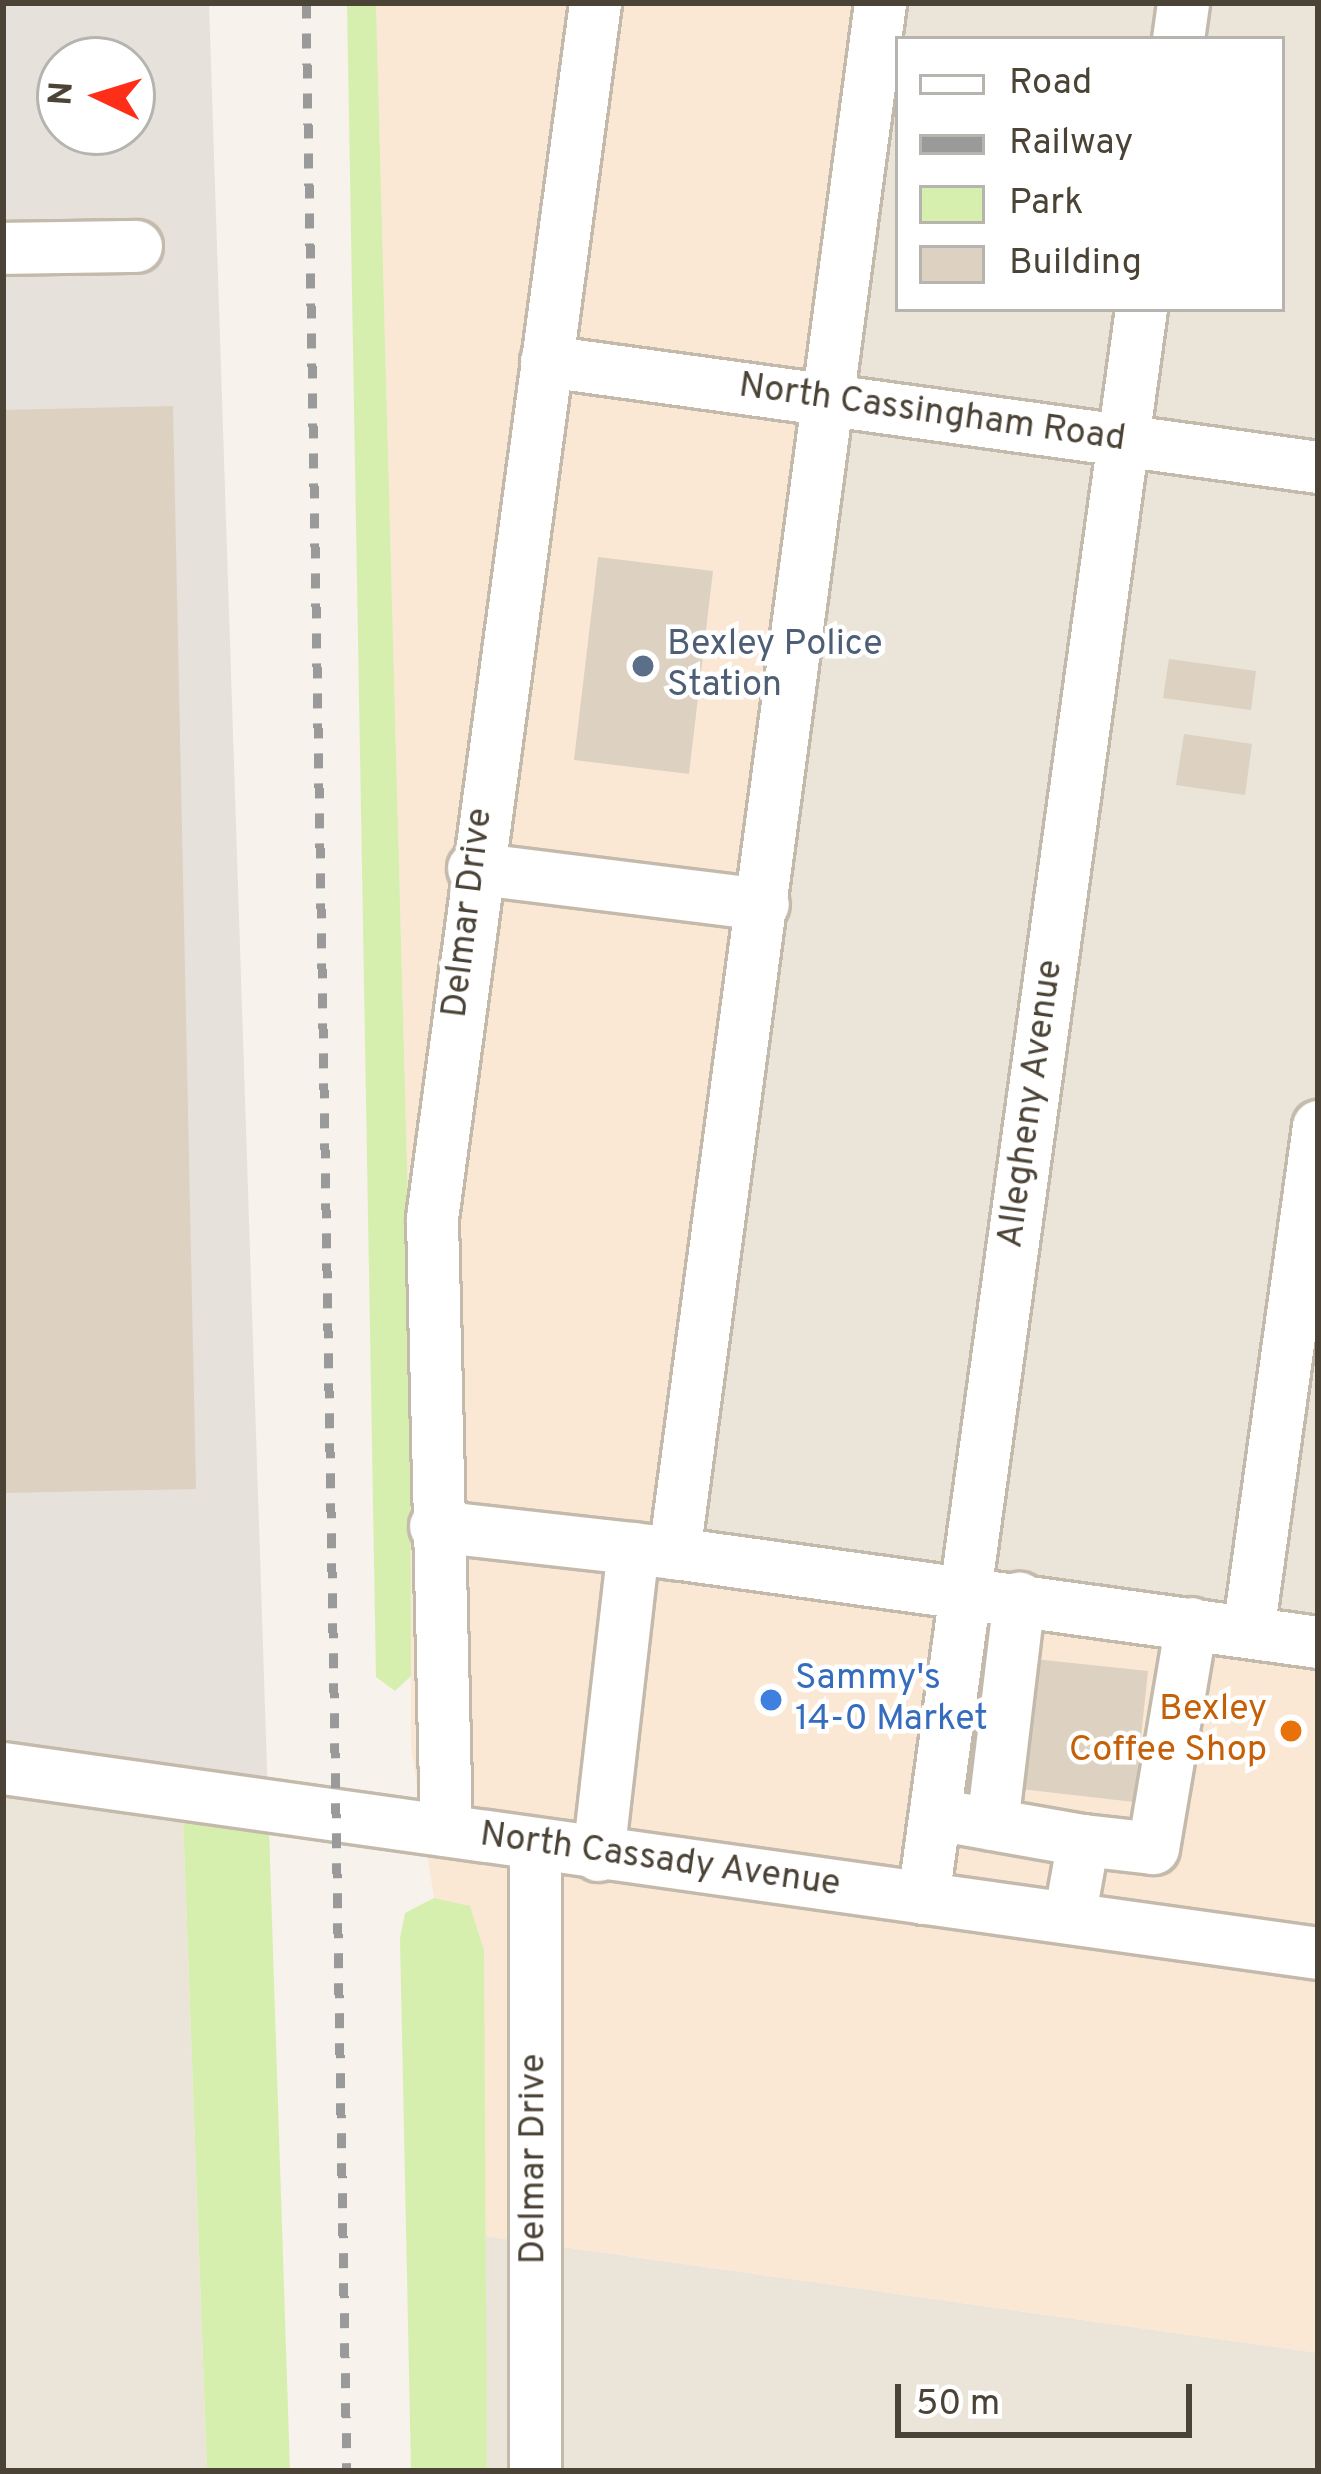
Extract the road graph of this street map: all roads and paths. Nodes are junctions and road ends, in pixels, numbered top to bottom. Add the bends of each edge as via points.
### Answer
1 (595, 3) edge
2 (880, 3) edge
3 (1183, 3) edge
4 (1178, 36) edge
5 (136, 246) dead end
6 (3, 248) edge
7 (1141, 312) edge
8 (546, 361) junction
9 (830, 400) junction
10 (1123, 440) junction
11 (1318, 466) edge
12 (473, 868) junction
13 (763, 904) junction
14 (1318, 1126) edge
15 (434, 1526) junction
16 (653, 1550) junction
17 (965, 1590) junction
18 (1019, 1598) junction
19 (1191, 1623) junction
20 (1249, 1631) junction
21 (1318, 1642) edge
22 (3, 1768) edge
23 (935, 1814) junction
24 (992, 1824) junction
25 (446, 1830) junction
26 (1083, 1840) junction
27 (535, 1846) junction
28 (598, 1855) junction
29 (923, 1898) junction
30 (1069, 1918) junction
31 (1318, 1953) edge
32 (535, 2471) edge

1 - 8 street, Delmar Drive
2 - 9 street
3 - 4 street
5 - 6 street
7 - 10 street, Allegheny Avenue
8 - 9 street, North Cassingham Road
8 - 12 street, Delmar Drive
9 - 10 street, North Cassingham Road
9 - 13 street
10 - 11 street, North Cassingham Road
10 - 17 street, Allegheny Avenue
12 - 13 street
12 - 15 street, Delmar Drive via 432,1219
13 - 16 street
14 - 20 street
15 - 16 street
15 - 25 street, Delmar Drive
16 - 17 street
16 - 28 street
17 - 18 street
17 - 23 street, Allegheny Avenue
18 - 19 street
18 - 24 street
19 - 20 street
19 - 26 street via 1153,1848
20 - 21 street
22 - 25 street, North Cassady Avenue
23 - 24 street
23 - 29 street, Allegheny Avenue
24 - 26 street
25 - 27 street, North Cassady Avenue
26 - 30 street
27 - 28 street, North Cassady Avenue
27 - 32 street, Delmar Drive
28 - 29 street, North Cassady Avenue
29 - 30 street, North Cassady Avenue
30 - 31 street, North Cassady Avenue

